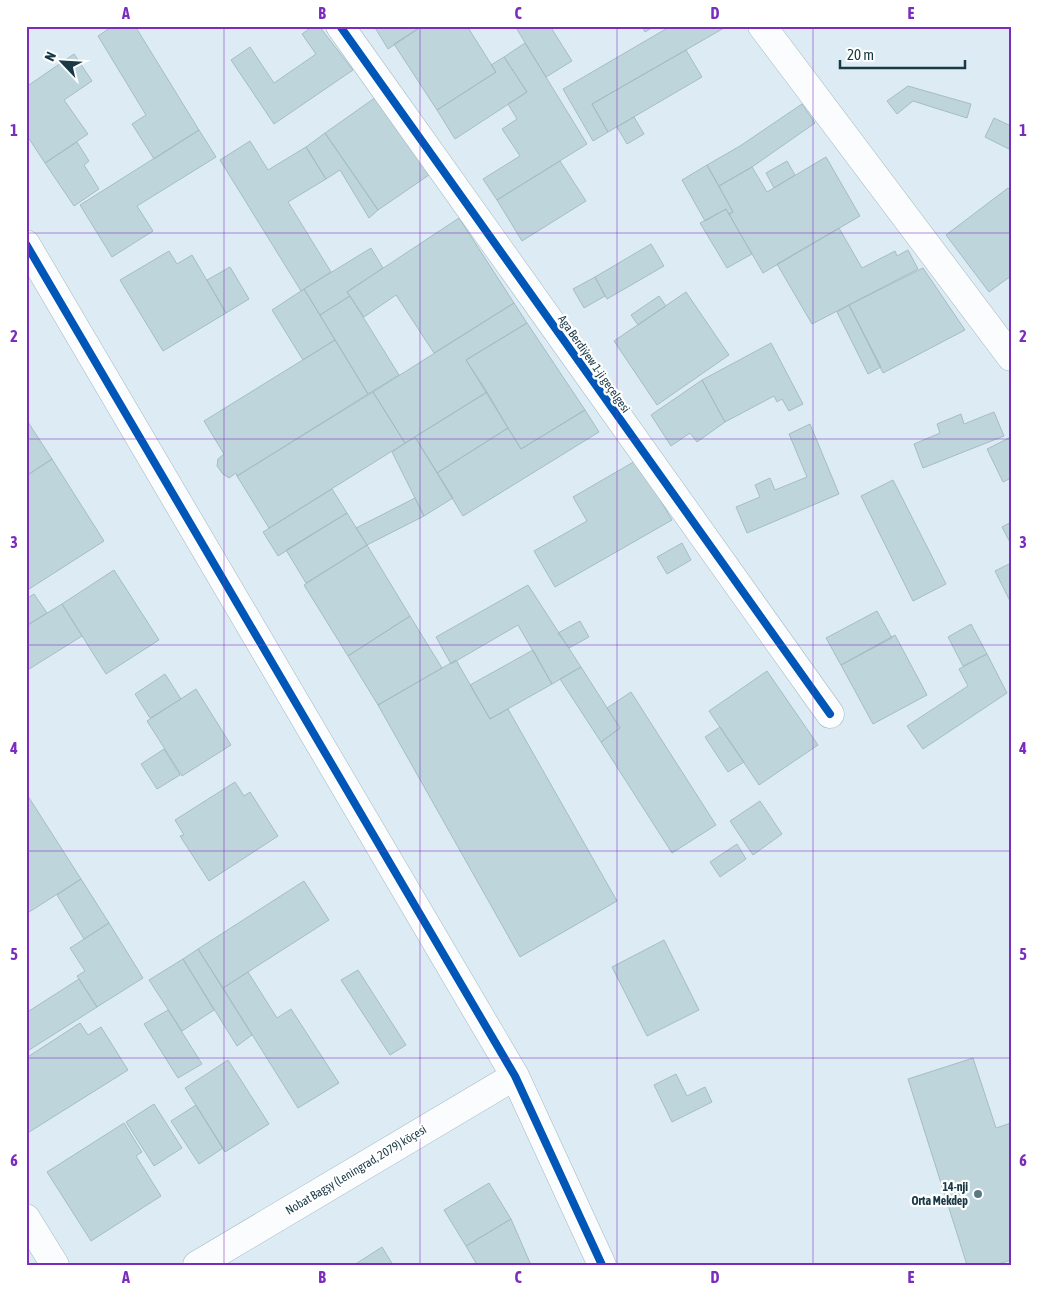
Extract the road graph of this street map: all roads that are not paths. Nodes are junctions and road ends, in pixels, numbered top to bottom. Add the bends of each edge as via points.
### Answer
1 (340, 26) edge
2 (762, 26) edge
3 (26, 244) edge
4 (1011, 357) edge
5 (830, 714) dead end
6 (515, 1076) junction
7 (26, 1218) edge
8 (55, 1265) edge
9 (197, 1265) edge
10 (602, 1265) edge

1 - 5 street, Aga Berdiýew 1-ji geçelgesi
2 - 4 street
3 - 6 street
6 - 9 street, Nobat Bagşy (Leningrad, 2079) köçesi
6 - 10 street
7 - 8 street

